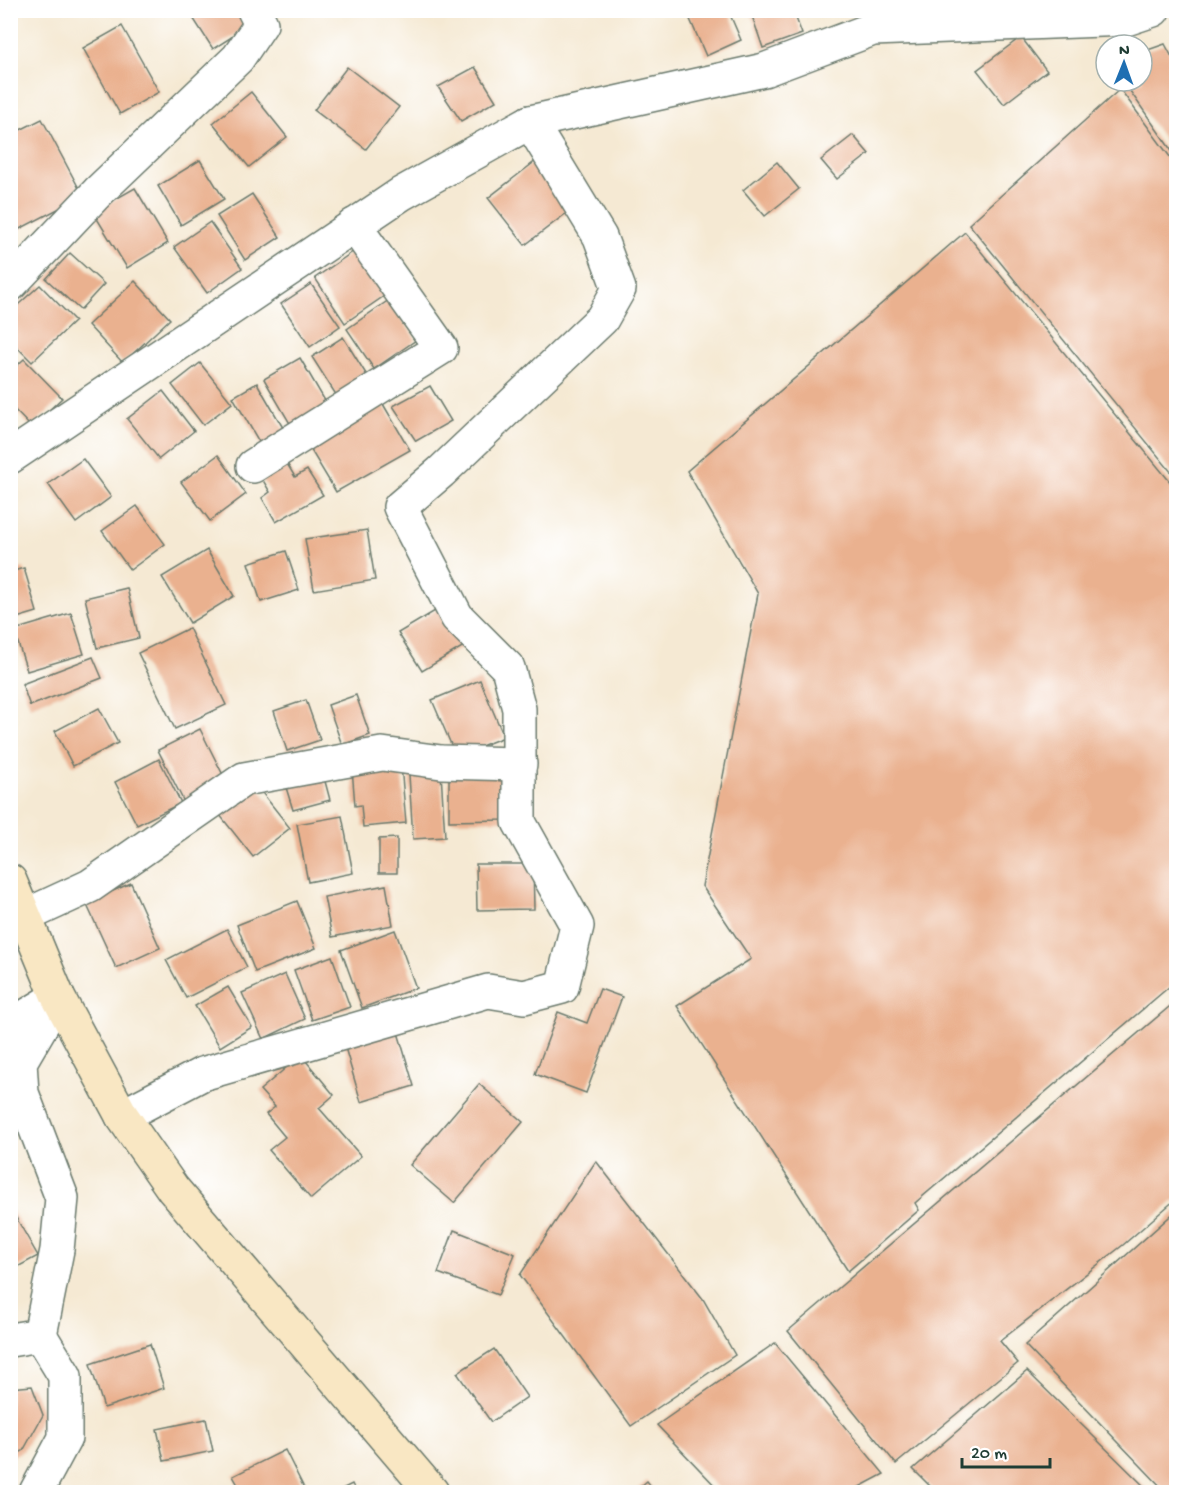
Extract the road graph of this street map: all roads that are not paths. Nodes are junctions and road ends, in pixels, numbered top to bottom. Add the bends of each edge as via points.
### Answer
1 (254, 10) edge
2 (1153, 10) edge
3 (870, 17) edge
4 (530, 122) junction
5 (354, 225) junction
6 (10, 285) edge
7 (10, 457) edge
8 (253, 466) dead end
9 (520, 764) junction
10 (10, 881) edge
11 (25, 915) junction
12 (58, 997) junction
13 (10, 1026) edge
14 (122, 1116) junction
15 (25, 1338) edge
16 (36, 1492) edge
17 (432, 1492) edge

1 - 6 street via 261,24 238,58 98,192
2 - 3 street via 1126,19
3 - 4 street via 764,70
4 - 5 street via 401,194
4 - 9 street via 600,237 619,289 602,319 400,507 457,617 508,668 519,709
5 - 7 street
5 - 8 street via 441,348
9 - 11 street via 441,762 382,754 244,779 90,886
9 - 14 street via 519,822 577,926 562,987 524,997 488,991 272,1052 202,1074
10 - 11 main road
11 - 12 main road
12 - 13 street
12 - 14 main road
12 - 15 street via 20,1062 22,1093 62,1198 57,1250
14 - 17 main road via 173,1190
15 - 16 street via 65,1376 65,1438

